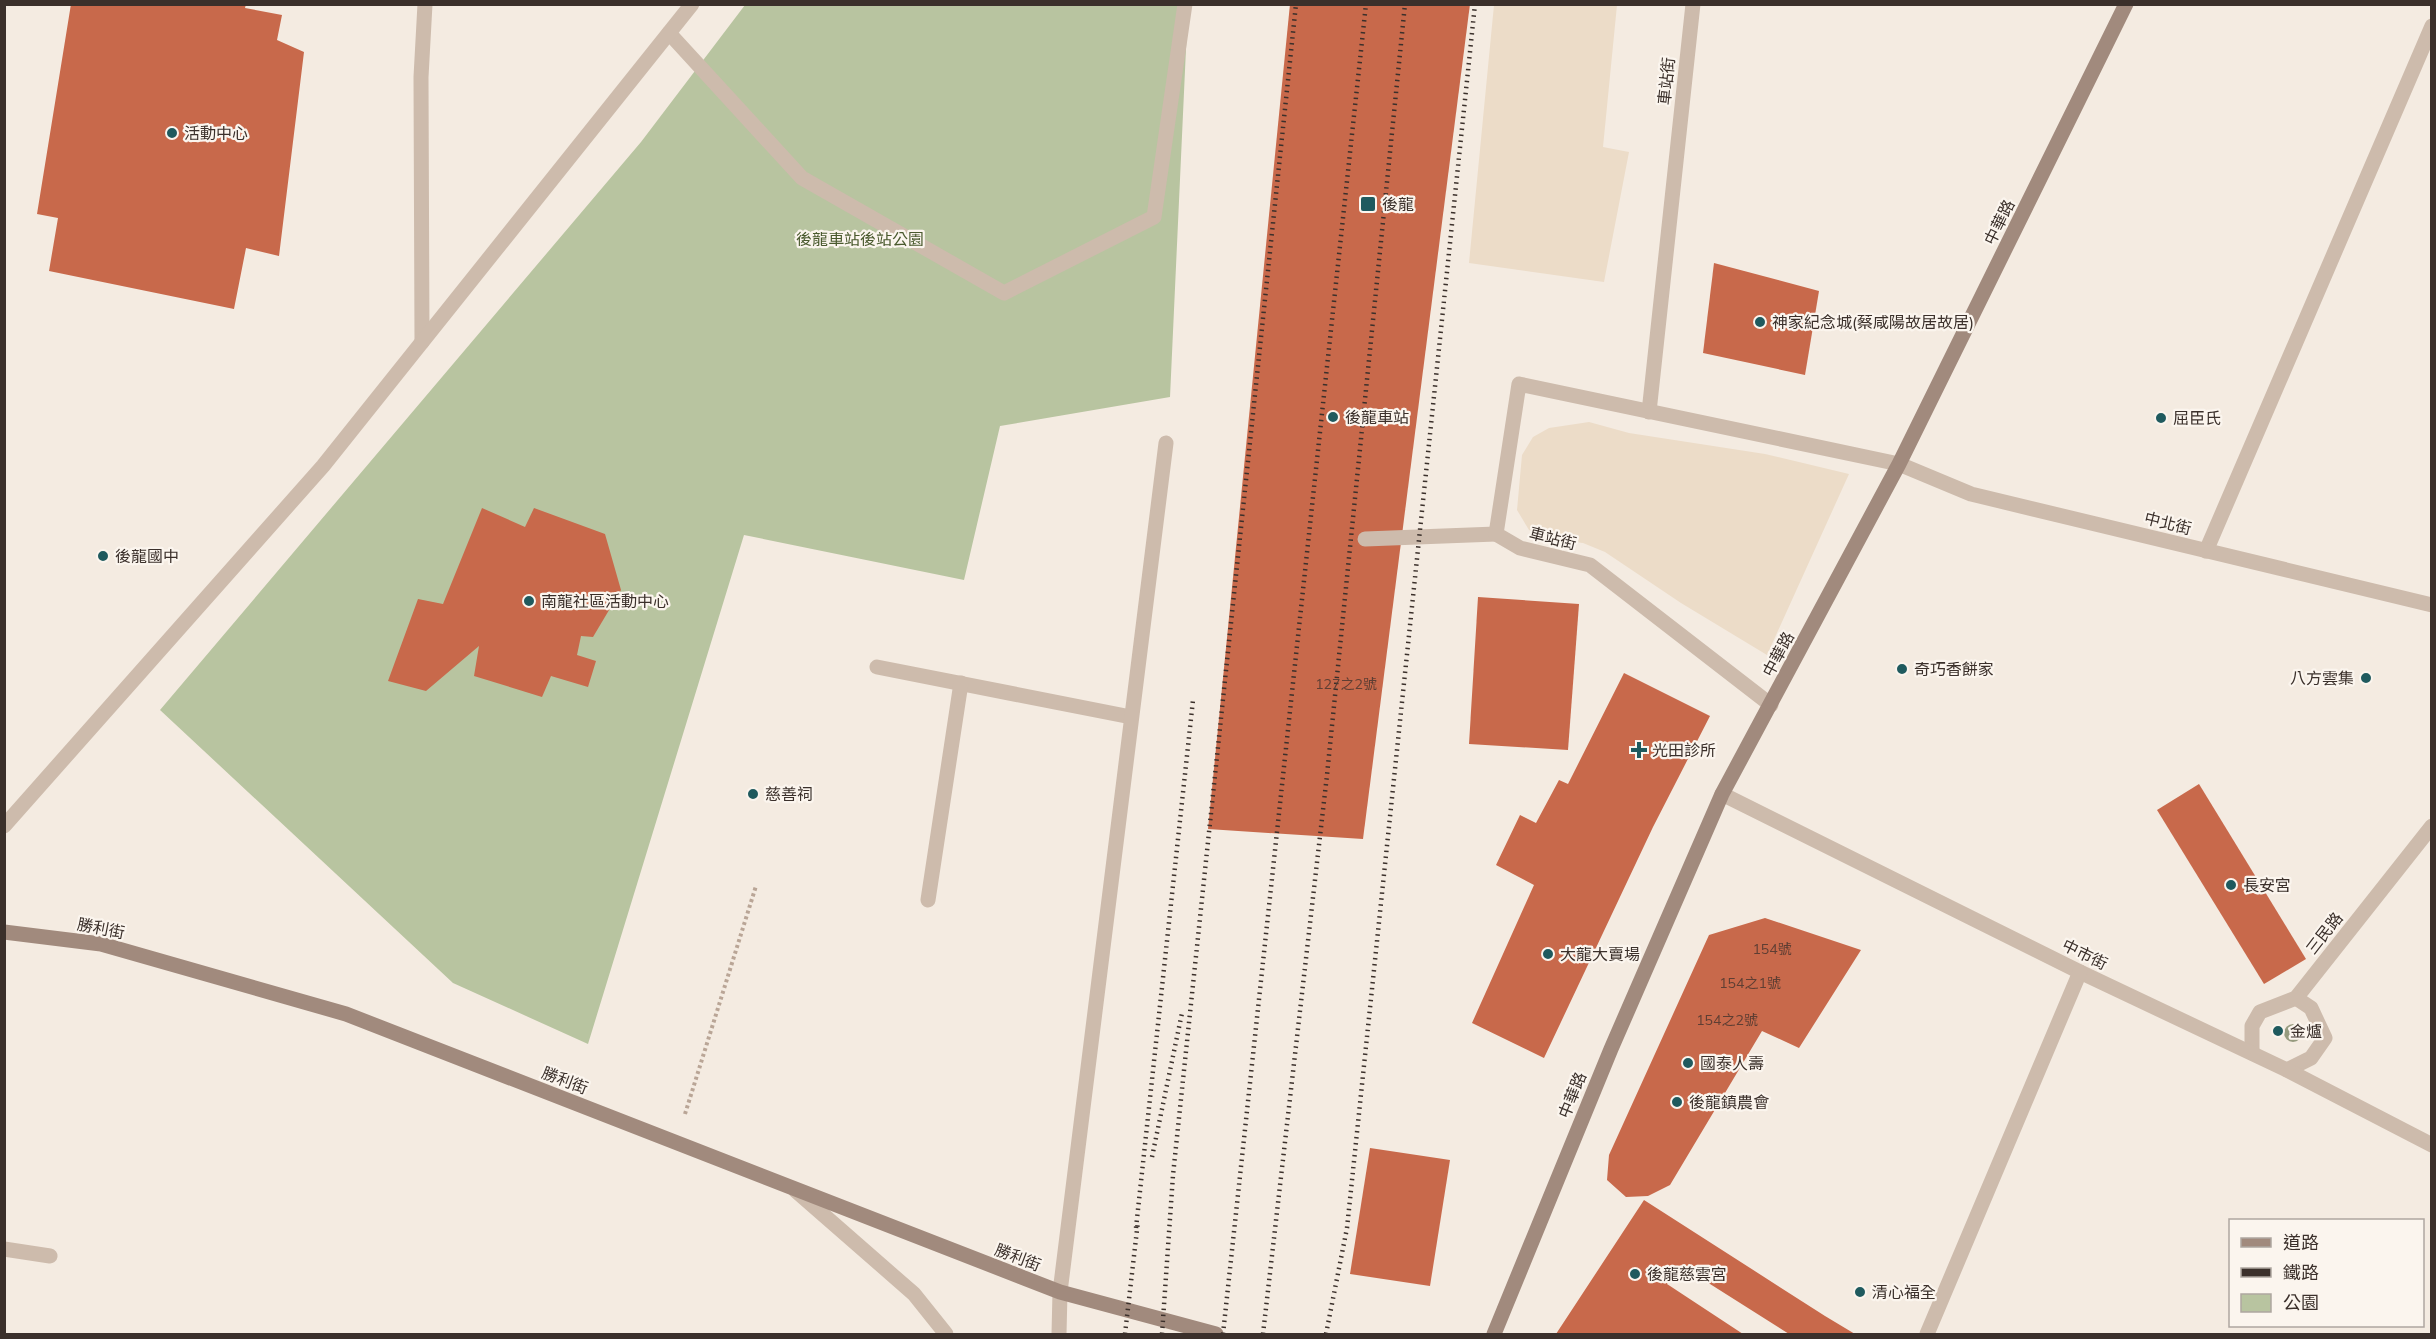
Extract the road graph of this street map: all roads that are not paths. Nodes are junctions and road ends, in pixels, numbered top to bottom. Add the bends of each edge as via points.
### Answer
1 (425, 4) edge
2 (692, 4) edge
3 (1185, 4) edge
4 (1693, 4) edge
5 (2126, 4) edge
6 (2432, 26) edge
7 (669, 33) junction
8 (422, 342) junction
9 (1649, 412) junction
10 (1166, 443) dead end
11 (1899, 464) junction
12 (1496, 534) junction
13 (1365, 539) dead end
14 (2206, 551) junction
15 (2432, 604) edge
16 (878, 667) dead end
17 (961, 683) junction
18 (1771, 705) junction
19 (1131, 717) junction
20 (1722, 794) junction
21 (2432, 825) edge
22 (4, 826) edge
23 (927, 900) dead end
24 (4, 932) edge
25 (2080, 972) junction
26 (2296, 998) junction
27 (2252, 1053) junction
28 (2287, 1070) junction
29 (2432, 1145) edge
30 (793, 1188) junction
31 (4, 1249) edge
32 (50, 1256) dead end
33 (1060, 1292) junction
34 (946, 1335) edge
35 (1059, 1335) edge
36 (1216, 1335) edge
37 (1494, 1335) edge
38 (1927, 1335) edge

1 - 8 street via 421,77
2 - 7 street
3 - 7 street via 1154,217 1004,293 802,178
4 - 9 street, 車站街
5 - 11 main road, 中華路
6 - 14 street
7 - 8 street
8 - 22 street via 323,466
9 - 11 street
9 - 12 street via 1519,384
10 - 19 street
11 - 14 street, 中北街 via 1971,494
11 - 18 main road, 中華路
12 - 13 street
12 - 18 street, 車站街 via 1520,548 1590,565
14 - 15 street, 中北街
16 - 17 street
17 - 19 street
17 - 23 street
18 - 20 main road, 中華路
19 - 33 street
20 - 25 street, 中市街
20 - 37 main road, 中華路 via 1611,1049
21 - 26 street, 三民路
24 - 30 main road, 勝利街 via 101,944 346,1014
25 - 27 street, 中市街
25 - 38 street
26 - 27 street via 2260,1012 2252,1026
26 - 28 street via 2310,1008 2325,1038 2311,1058
27 - 28 street, 中市街
28 - 29 street, 中市街
30 - 33 main road, 勝利街
30 - 34 street via 914,1294
31 - 32 street
33 - 35 street
33 - 36 main road, 勝利街

